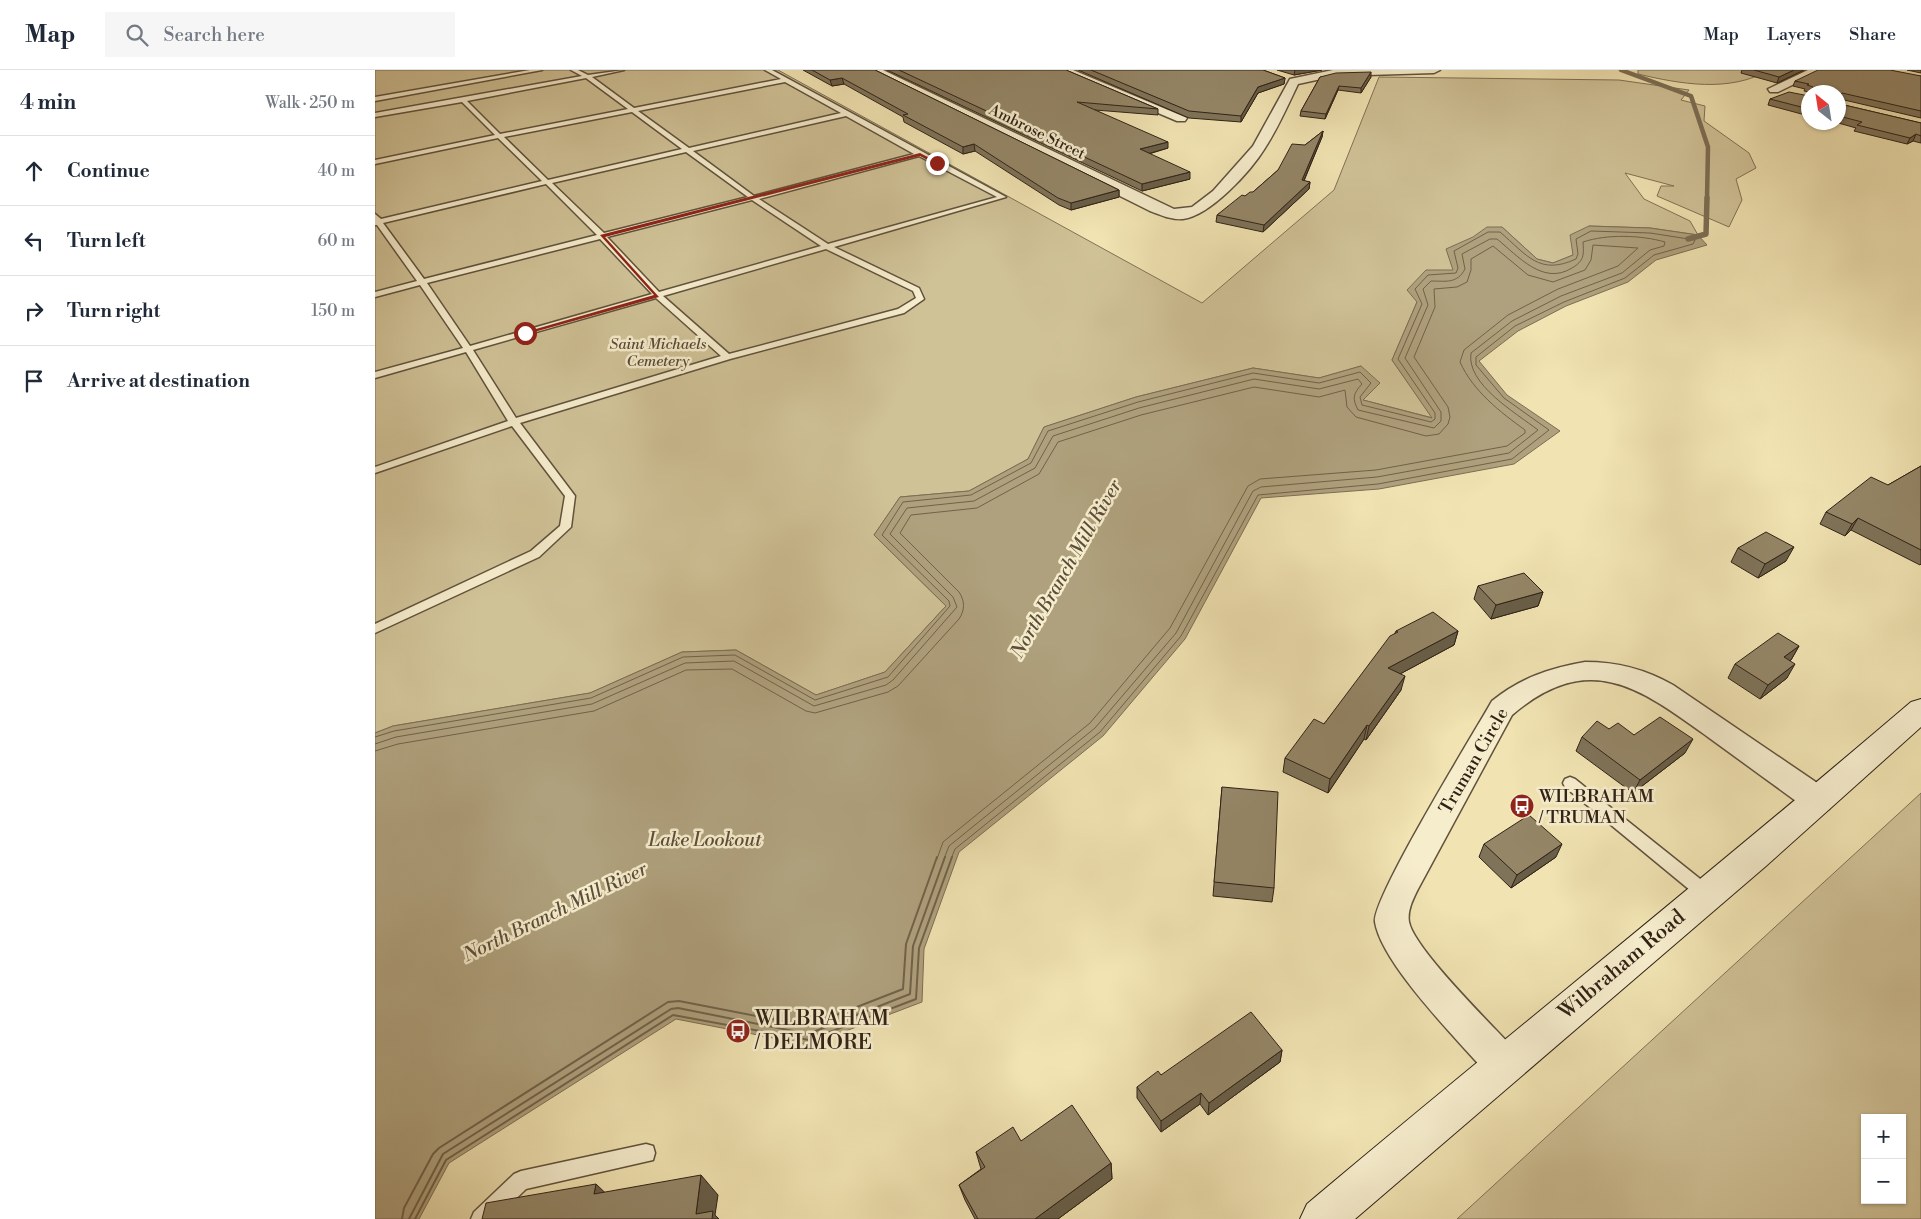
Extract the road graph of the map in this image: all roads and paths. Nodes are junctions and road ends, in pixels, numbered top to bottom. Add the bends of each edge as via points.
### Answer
1 (539, 70) edge
2 (575, 70) edge
3 (621, 70) edge
4 (768, 70) edge
5 (874, 70) edge
6 (1063, 70) edge
7 (1434, 70) edge
8 (1817, 70) edge
9 (587, 76) junction
10 (785, 80) junction
11 (1791, 94) edge
12 (375, 99) edge
13 (463, 100) junction
14 (632, 110) junction
15 (845, 114) junction
16 (375, 116) edge
17 (1181, 118) edge
18 (499, 136) junction
19 (689, 150) junction
20 (920, 154) junction
21 (375, 162) edge
22 (547, 182) junction
23 (753, 198) junction
24 (376, 220) edge
25 (602, 236) junction
26 (827, 247) junction
27 (422, 282) junction
28 (375, 294) edge
29 (657, 295) junction
30 (468, 349) junction
31 (727, 356) junction
32 (375, 375) edge
33 (515, 422) junction
34 (375, 470) edge
35 (375, 629) edge
36 (1921, 710) edge
37 (1570, 783) dead end
38 (1818, 800) junction
39 (1708, 895) junction
40 (1503, 1064) junction
41 (646, 1152) dead end
42 (481, 1219) edge
43 (1322, 1219) edge

1 - 12 lane
2 - 9 lane
3 - 9 lane
4 - 10 lane
5 - 7 street, Ambrose Street via 1155,208 1176,215 1201,207 1218,194 1259,148 1290,80 1335,73
6 - 17 street
8 - 11 street via 1774,89
9 - 13 lane
9 - 14 lane
10 - 14 lane
10 - 15 lane
13 - 16 lane
13 - 18 lane
14 - 18 lane
14 - 19 lane
15 - 19 lane
15 - 20 lane
18 - 21 lane
18 - 22 lane
19 - 22 lane
19 - 23 lane
20 - 23 lane
20 - 26 lane via 1003,197
22 - 24 lane
22 - 25 lane
23 - 25 lane
23 - 26 lane
24 - 27 lane
25 - 27 lane
25 - 29 lane
26 - 29 lane
26 - 31 lane via 916,290 920,299 901,311
27 - 28 lane
27 - 30 lane
29 - 30 lane
29 - 31 lane
30 - 32 lane
30 - 33 lane
31 - 33 lane
33 - 34 lane
33 - 35 lane via 570,496 565,527 535,554
36 - 38 main road, Wilbraham Road
37 - 39 lane
38 - 39 main road, Wilbraham Road
38 - 40 street, Truman Circle via 1667,694 1629,674 1581,671 1547,680 1516,695 1502,708 1404,884 1393,909 1391,923 1409,956
39 - 40 main road, Wilbraham Road
40 - 43 main road, Wilbraham Road
41 - 42 lane via 521,1181

